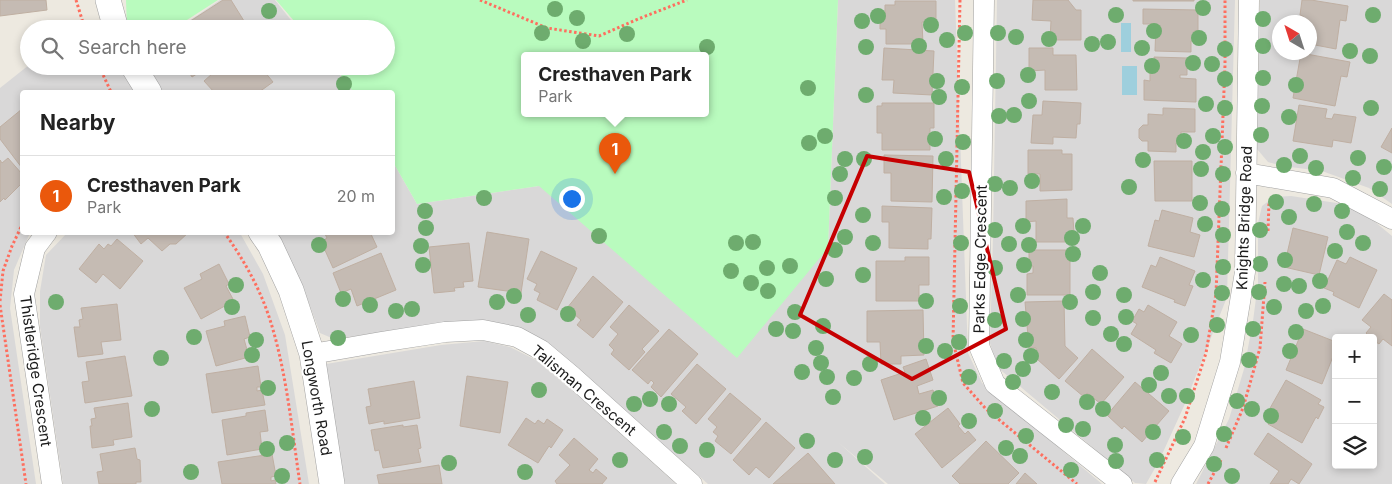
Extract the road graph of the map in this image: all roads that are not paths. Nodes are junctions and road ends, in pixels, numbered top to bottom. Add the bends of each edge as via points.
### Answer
1 (108, 0) edge
2 (984, 0) edge
3 (1249, 0) edge
4 (114, 20) edge
5 (138, 75) edge
6 (147, 90) edge
7 (1246, 173) junction
8 (1392, 220) edge
9 (45, 235) edge
10 (263, 235) edge
11 (312, 354) junction
12 (52, 484) edge
13 (332, 484) edge
14 (692, 484) edge
15 (1122, 484) edge
16 (1181, 484) edge

1 - 4 street
2 - 15 street, Parks Edge Crescent via 979,346 995,384
3 - 7 street, Knights Bridge Road
5 - 6 street
7 - 8 street via 1333,188
7 - 16 street, Knights Bridge Road via 1245,272 1230,362 1204,446
9 - 12 street, Thistleridge Crescent via 35,248 24,294
10 - 11 street, Longworth Road via 291,290
11 - 13 street, Longworth Road
11 - 14 street, Talisman Crescent via 445,332 483,330 517,337 541,350 572,376

